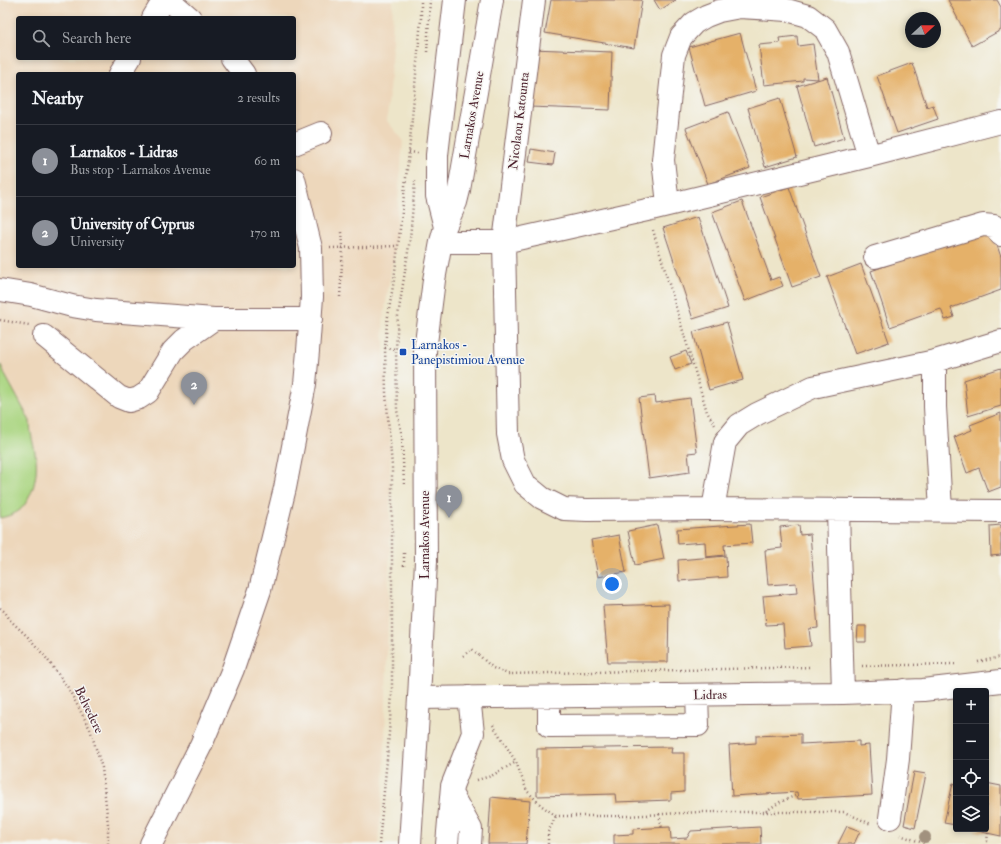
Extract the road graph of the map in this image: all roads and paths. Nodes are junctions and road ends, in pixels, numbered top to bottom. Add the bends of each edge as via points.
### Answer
1 (164, 0) edge
2 (169, 0) edge
3 (421, 0) edge
4 (455, 0) edge
5 (492, 0) edge
6 (534, 0) edge
7 (154, 16) edge
8 (188, 16) edge
9 (129, 60) edge
10 (234, 60) edge
11 (121, 72) edge
12 (242, 72) edge
13 (1001, 122) edge
14 (321, 133) dead end
15 (296, 143) edge
16 (869, 156) junction
17 (416, 177) dead end
18 (296, 187) edge
19 (668, 204) junction
20 (647, 210) junction
21 (342, 232) dead end
22 (443, 235) junction
23 (1001, 235) edge
24 (504, 242) junction
25 (397, 246) junction
26 (343, 247) junction
27 (311, 248) junction
28 (874, 257) dead end
29 (0, 290) edge
30 (340, 297) dead end
31 (311, 318) junction
32 (214, 319) junction
33 (44, 336) dead end
34 (1001, 341) edge
35 (385, 348) junction
36 (396, 349) junction
37 (935, 361) junction
38 (725, 442) junction
39 (404, 488) dead end
40 (712, 509) junction
41 (838, 510) junction
42 (941, 510) junction
43 (1001, 511) edge
44 (404, 542) dead end
45 (404, 566) dead end
46 (0, 608) edge
47 (462, 656) dead end
48 (1001, 657) edge
49 (973, 663) dead end
50 (958, 664) dead end
51 (862, 666) dead end
52 (812, 667) dead end
53 (1001, 681) edge
54 (903, 690) junction
55 (843, 693) junction
56 (697, 695) junction
57 (549, 697) junction
58 (420, 698) junction
59 (474, 698) junction
60 (516, 762) junction
61 (452, 791) junction
62 (797, 795) dead end
63 (766, 811) junction
64 (659, 814) junction
65 (556, 816) junction
66 (888, 826) junction
67 (662, 828) dead end
68 (988, 833) dead end
69 (108, 844) edge
70 (152, 844) edge
71 (378, 844) edge
72 (410, 844) edge
73 (447, 844) edge
74 (470, 844) edge
75 (548, 844) edge
76 (926, 844) edge
77 (989, 844) edge

1 - 7 street
2 - 8 street
3 - 25 path via 409,152
4 - 22 street, Larnakos Avenue via 437,155 437,196
5 - 22 street, Larnakos Avenue via 459,190
6 - 24 street, Nicolaou Katounta
9 - 11 street
10 - 12 street
13 - 16 street
14 - 15 street
16 - 19 street
16 - 19 street via 838,52 825,29 808,16 787,10 740,7 719,11 694,23 681,37 674,55 663,160
17 - 36 path
18 - 27 street
19 - 20 street
20 - 24 street
20 - 38 path via 707,412
21 - 26 path
22 - 24 street
22 - 58 street, Larnakos Avenue via 425,351 426,561
23 - 28 street via 994,226 983,225
24 - 40 street, Nicolaou Katounta via 508,434 513,460 526,484 542,498 564,509
25 - 26 path
25 - 35 path
26 - 27 path
26 - 30 path
27 - 31 street
29 - 32 street via 96,310
31 - 32 street
31 - 70 street via 299,420 277,527 260,590 233,669 212,720
32 - 33 street via 173,351 148,392 129,401 119,397
34 - 37 street
35 - 36 path
35 - 71 path via 392,466 392,686
36 - 39 path via 397,410 402,437
37 - 38 street via 813,387 738,425
37 - 42 street
38 - 40 street
40 - 41 street, Nicolaou Katounta
41 - 42 street, Nicolaou Katounta
41 - 55 street
42 - 43 street, Nicolaou Katounta
44 - 45 path
46 - 69 path, Belvedere via 30,639 67,686 90,730 102,768
47 - 52 path via 472,649 493,668 508,674
48 - 49 path
50 - 51 path
53 - 54 street, Lidras
54 - 55 street, Lidras
54 - 66 street via 898,759
55 - 56 street, Lidras
56 - 57 street, Lidras
56 - 57 street via 698,725 549,726
57 - 59 street, Lidras
58 - 59 street, Lidras
58 - 72 street, Larnakos Avenue
59 - 60 path
59 - 61 street via 473,733
60 - 61 path via 491,776
60 - 65 path via 527,791
61 - 73 street
61 - 74 street via 471,829
62 - 63 path
63 - 64 path
63 - 66 path via 844,812
64 - 65 path
64 - 67 path
65 - 75 path via 548,832
66 - 76 path
68 - 77 path

